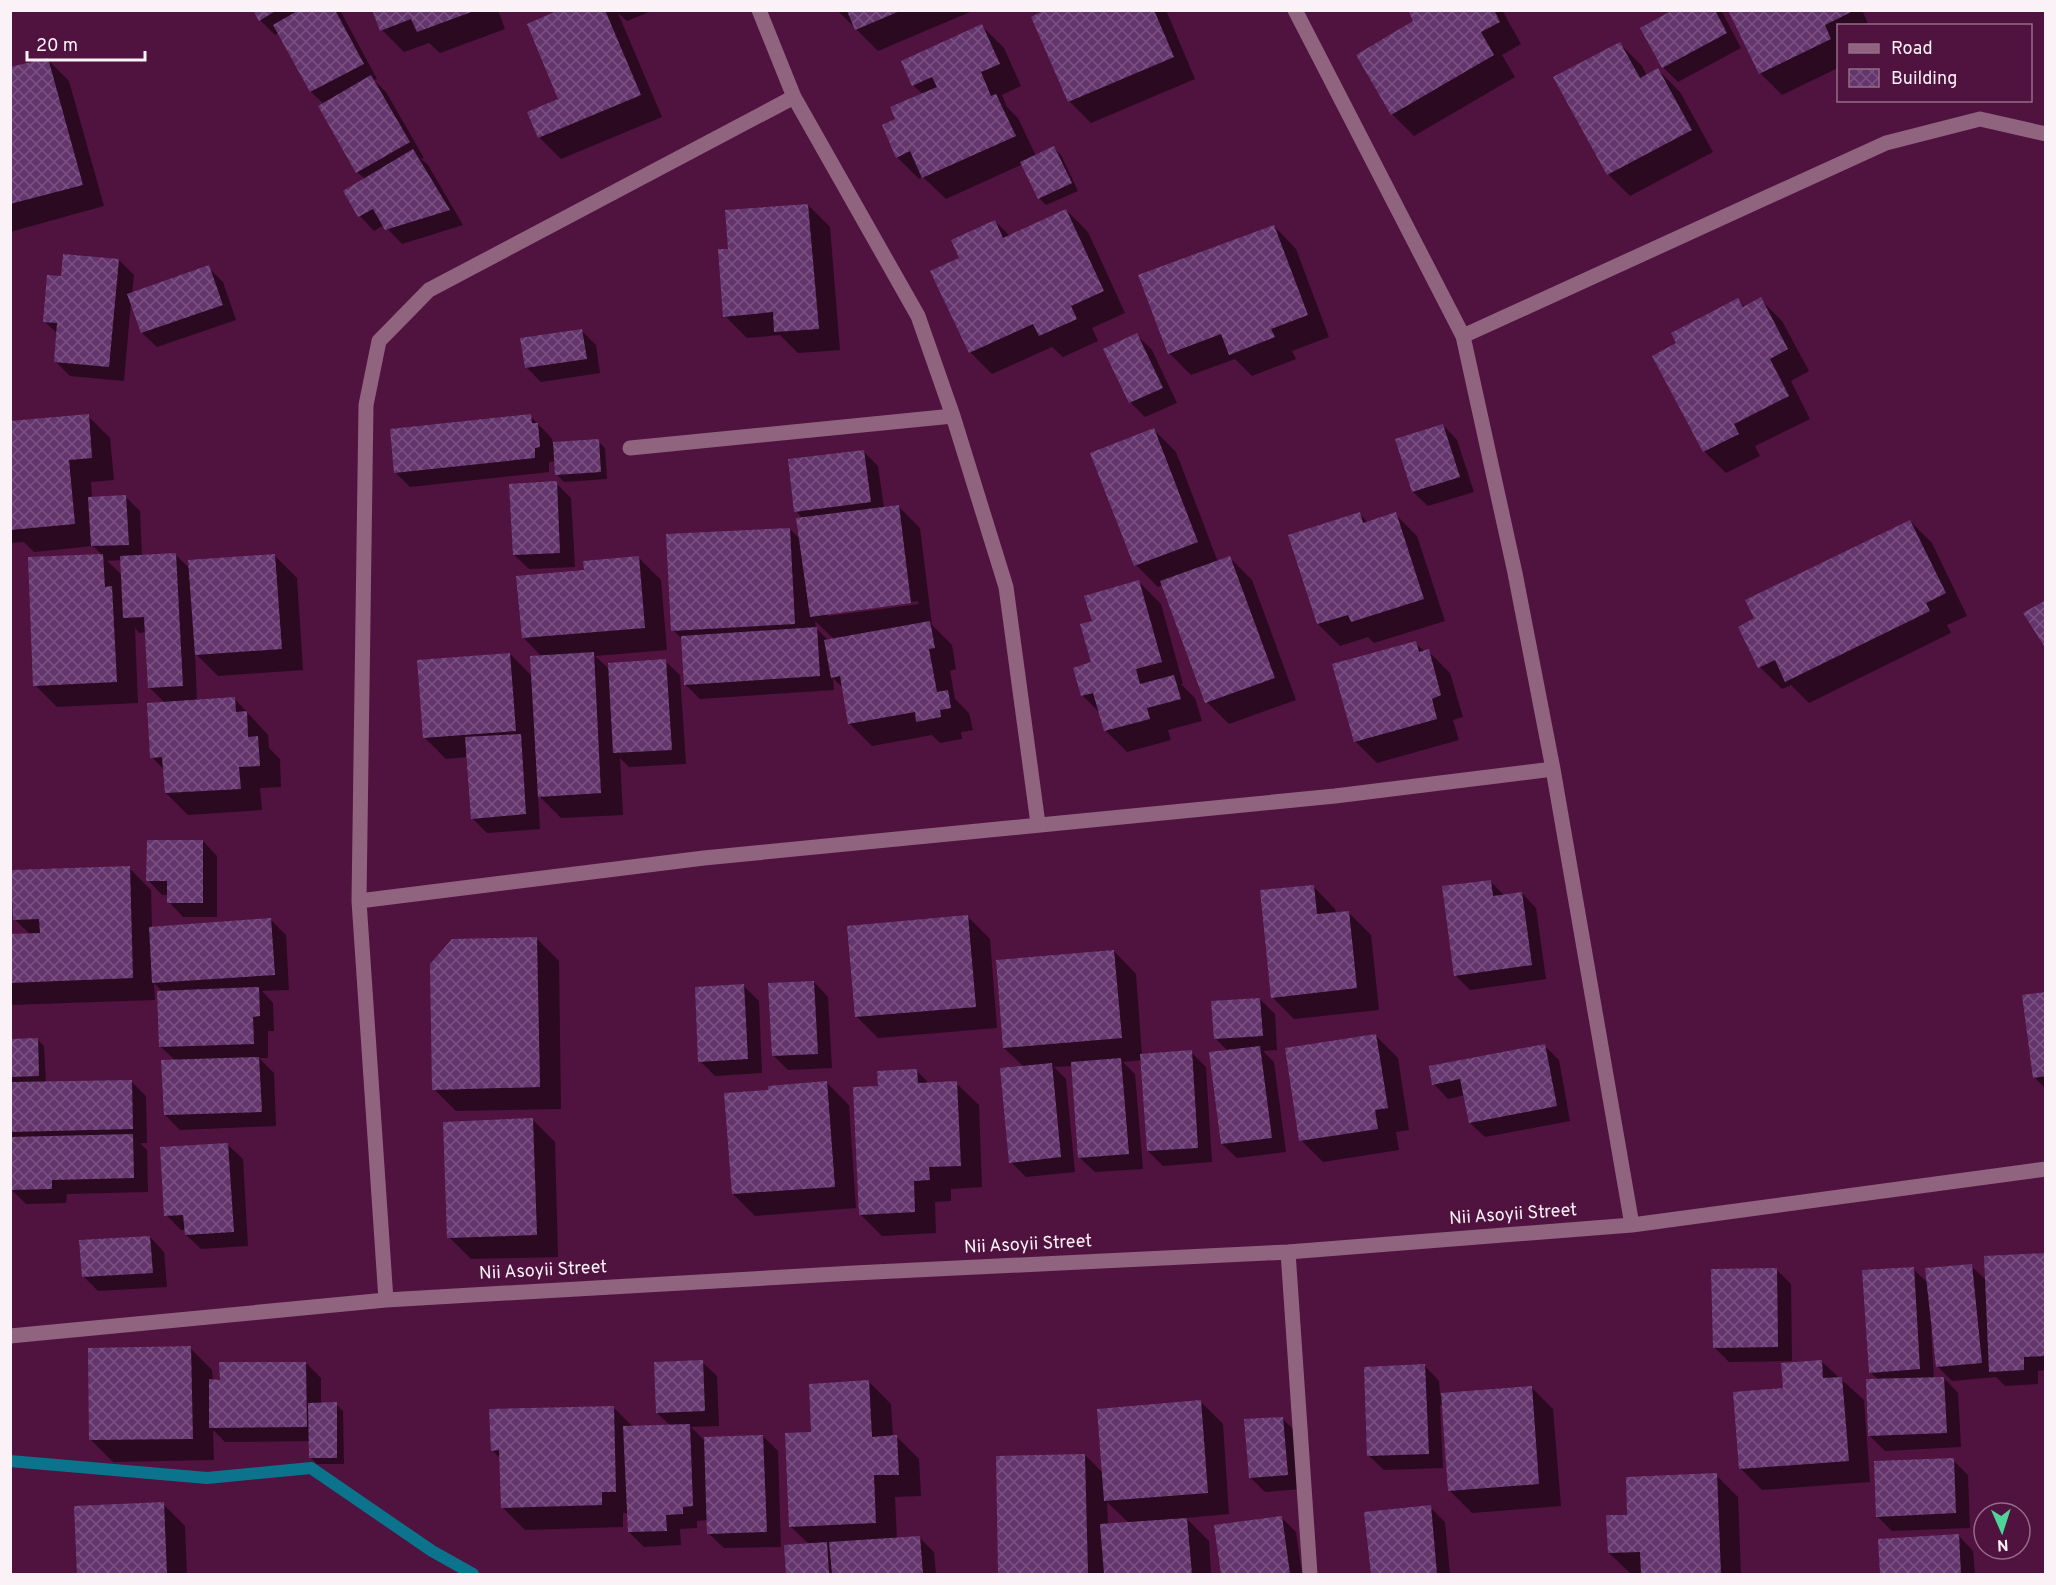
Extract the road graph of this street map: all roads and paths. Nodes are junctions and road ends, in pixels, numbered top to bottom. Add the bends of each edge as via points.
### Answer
1 (759, 10) edge
2 (1295, 10) edge
3 (794, 97) junction
4 (2046, 134) edge
5 (1464, 336) junction
6 (953, 417) junction
7 (630, 448) dead end
8 (1553, 769) junction
9 (1038, 824) junction
10 (359, 901) junction
11 (2046, 1169) edge
12 (1632, 1225) junction
13 (1288, 1252) junction
14 (386, 1300) junction
15 (10, 1336) edge
16 (1310, 1575) edge

1 - 3 street
2 - 5 street
3 - 6 street via 918,316
3 - 10 street via 429,290 379,341 366,405
4 - 5 street via 1980,119 1886,143
5 - 8 street
6 - 7 street
6 - 9 street via 1006,587
8 - 9 street via 1335,796
8 - 12 street
9 - 10 street via 704,858
10 - 14 street
11 - 12 street, Nii Asoyii Street
12 - 13 street, Nii Asoyii Street
13 - 14 street, Nii Asoyii Street
13 - 16 street
14 - 15 street, Nii Asoyii Street

